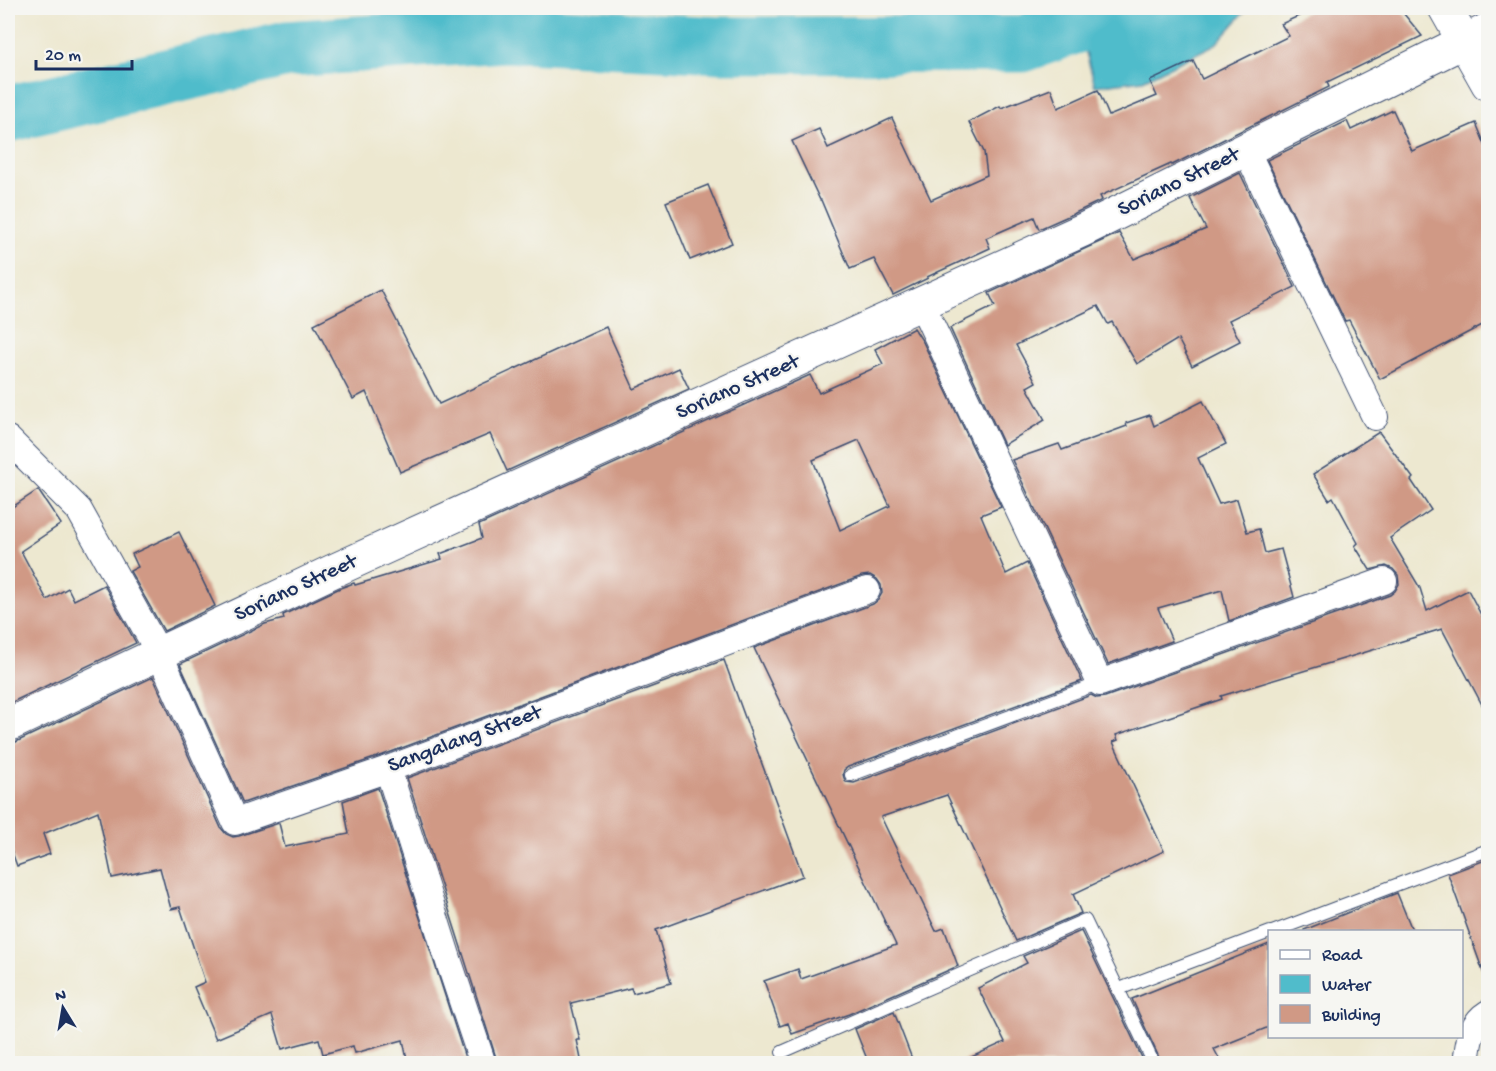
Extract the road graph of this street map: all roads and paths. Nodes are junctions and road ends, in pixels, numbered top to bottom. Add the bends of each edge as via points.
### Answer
1 (1446, 8) edge
2 (1477, 35) edge
3 (1488, 84) edge
4 (1246, 150) junction
5 (922, 305) junction
6 (1375, 417) dead end
7 (8, 439) edge
8 (1384, 581) dead end
9 (867, 590) dead end
10 (159, 653) junction
11 (1100, 682) junction
12 (8, 725) edge
13 (388, 769) junction
14 (851, 775) dead end
15 (1488, 850) edge
16 (1276, 930) edge
17 (1268, 933) edge
18 (1119, 989) junction
19 (1488, 1013) edge
20 (782, 1052) dead end
21 (483, 1064) edge
22 (1154, 1064) edge
23 (1466, 1064) edge

1 - 2 main road
2 - 3 main road
2 - 4 main road, Soriano Street
4 - 5 main road, Soriano Street
4 - 6 street
5 - 10 main road, Soriano Street
5 - 11 street
7 - 10 street via 78,510
8 - 11 street
9 - 13 street, Sangalang Street
10 - 12 main road, Soriano Street
10 - 13 street, Sangalang Street via 235,822
11 - 14 lane
13 - 21 street
15 - 16 lane
17 - 18 lane
18 - 20 lane via 1085,920
18 - 22 lane
19 - 23 street via 1471,1033

